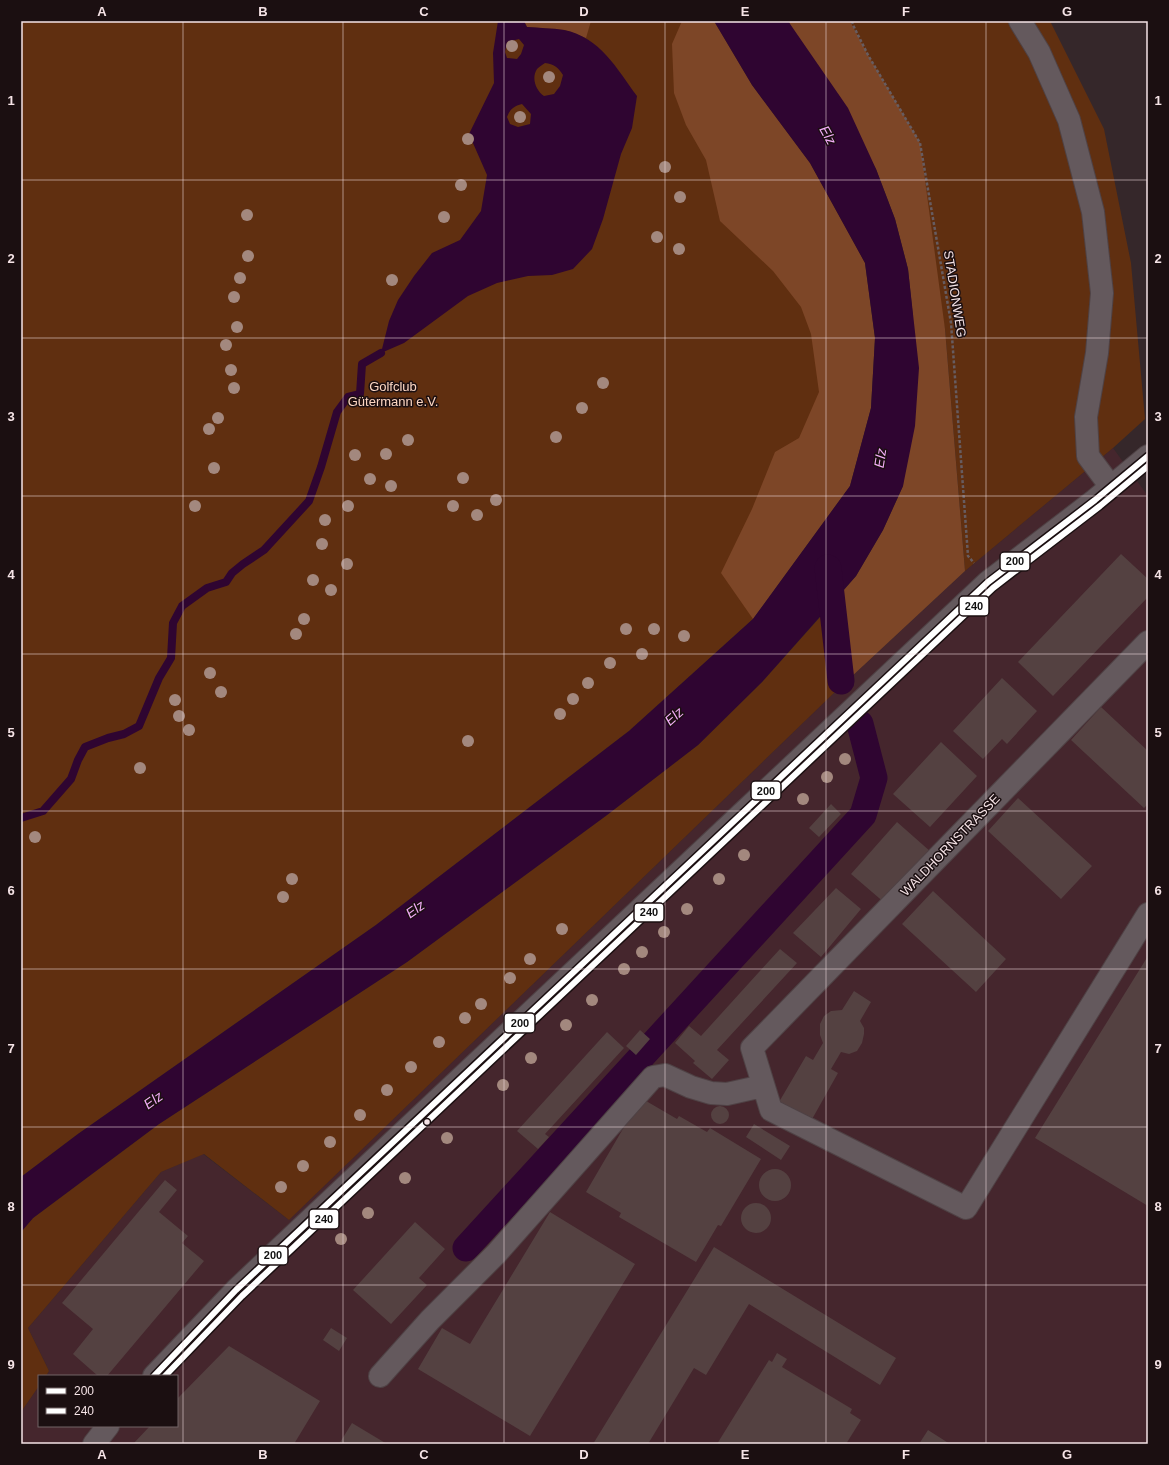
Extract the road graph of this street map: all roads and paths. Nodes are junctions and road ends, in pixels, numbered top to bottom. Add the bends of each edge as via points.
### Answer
1 (851, 21) edge
2 (1020, 21) edge
3 (1148, 456) edge
4 (1111, 487) junction
5 (988, 582) junction
6 (1148, 642) edge
7 (1148, 914) edge
8 (764, 1086) junction
9 (155, 1375) edge
10 (380, 1376) dead end
11 (107, 1427) edge
12 (94, 1444) edge

1 - 5 path, STADIONWEG via 920,144 951,323 968,556
2 - 4 street via 1039,52 1068,120 1093,212 1102,293 1097,353 1086,417 1088,456
3 - 4 street
4 - 5 street
5 - 9 street via 236,1290
6 - 8 street, WALDHORNSTRASSE via 752,1048
7 - 8 street via 966,1208 771,1110
8 - 10 street via 727,1094 711,1093 665,1075 653,1076 496,1254 430,1320
11 - 12 street

